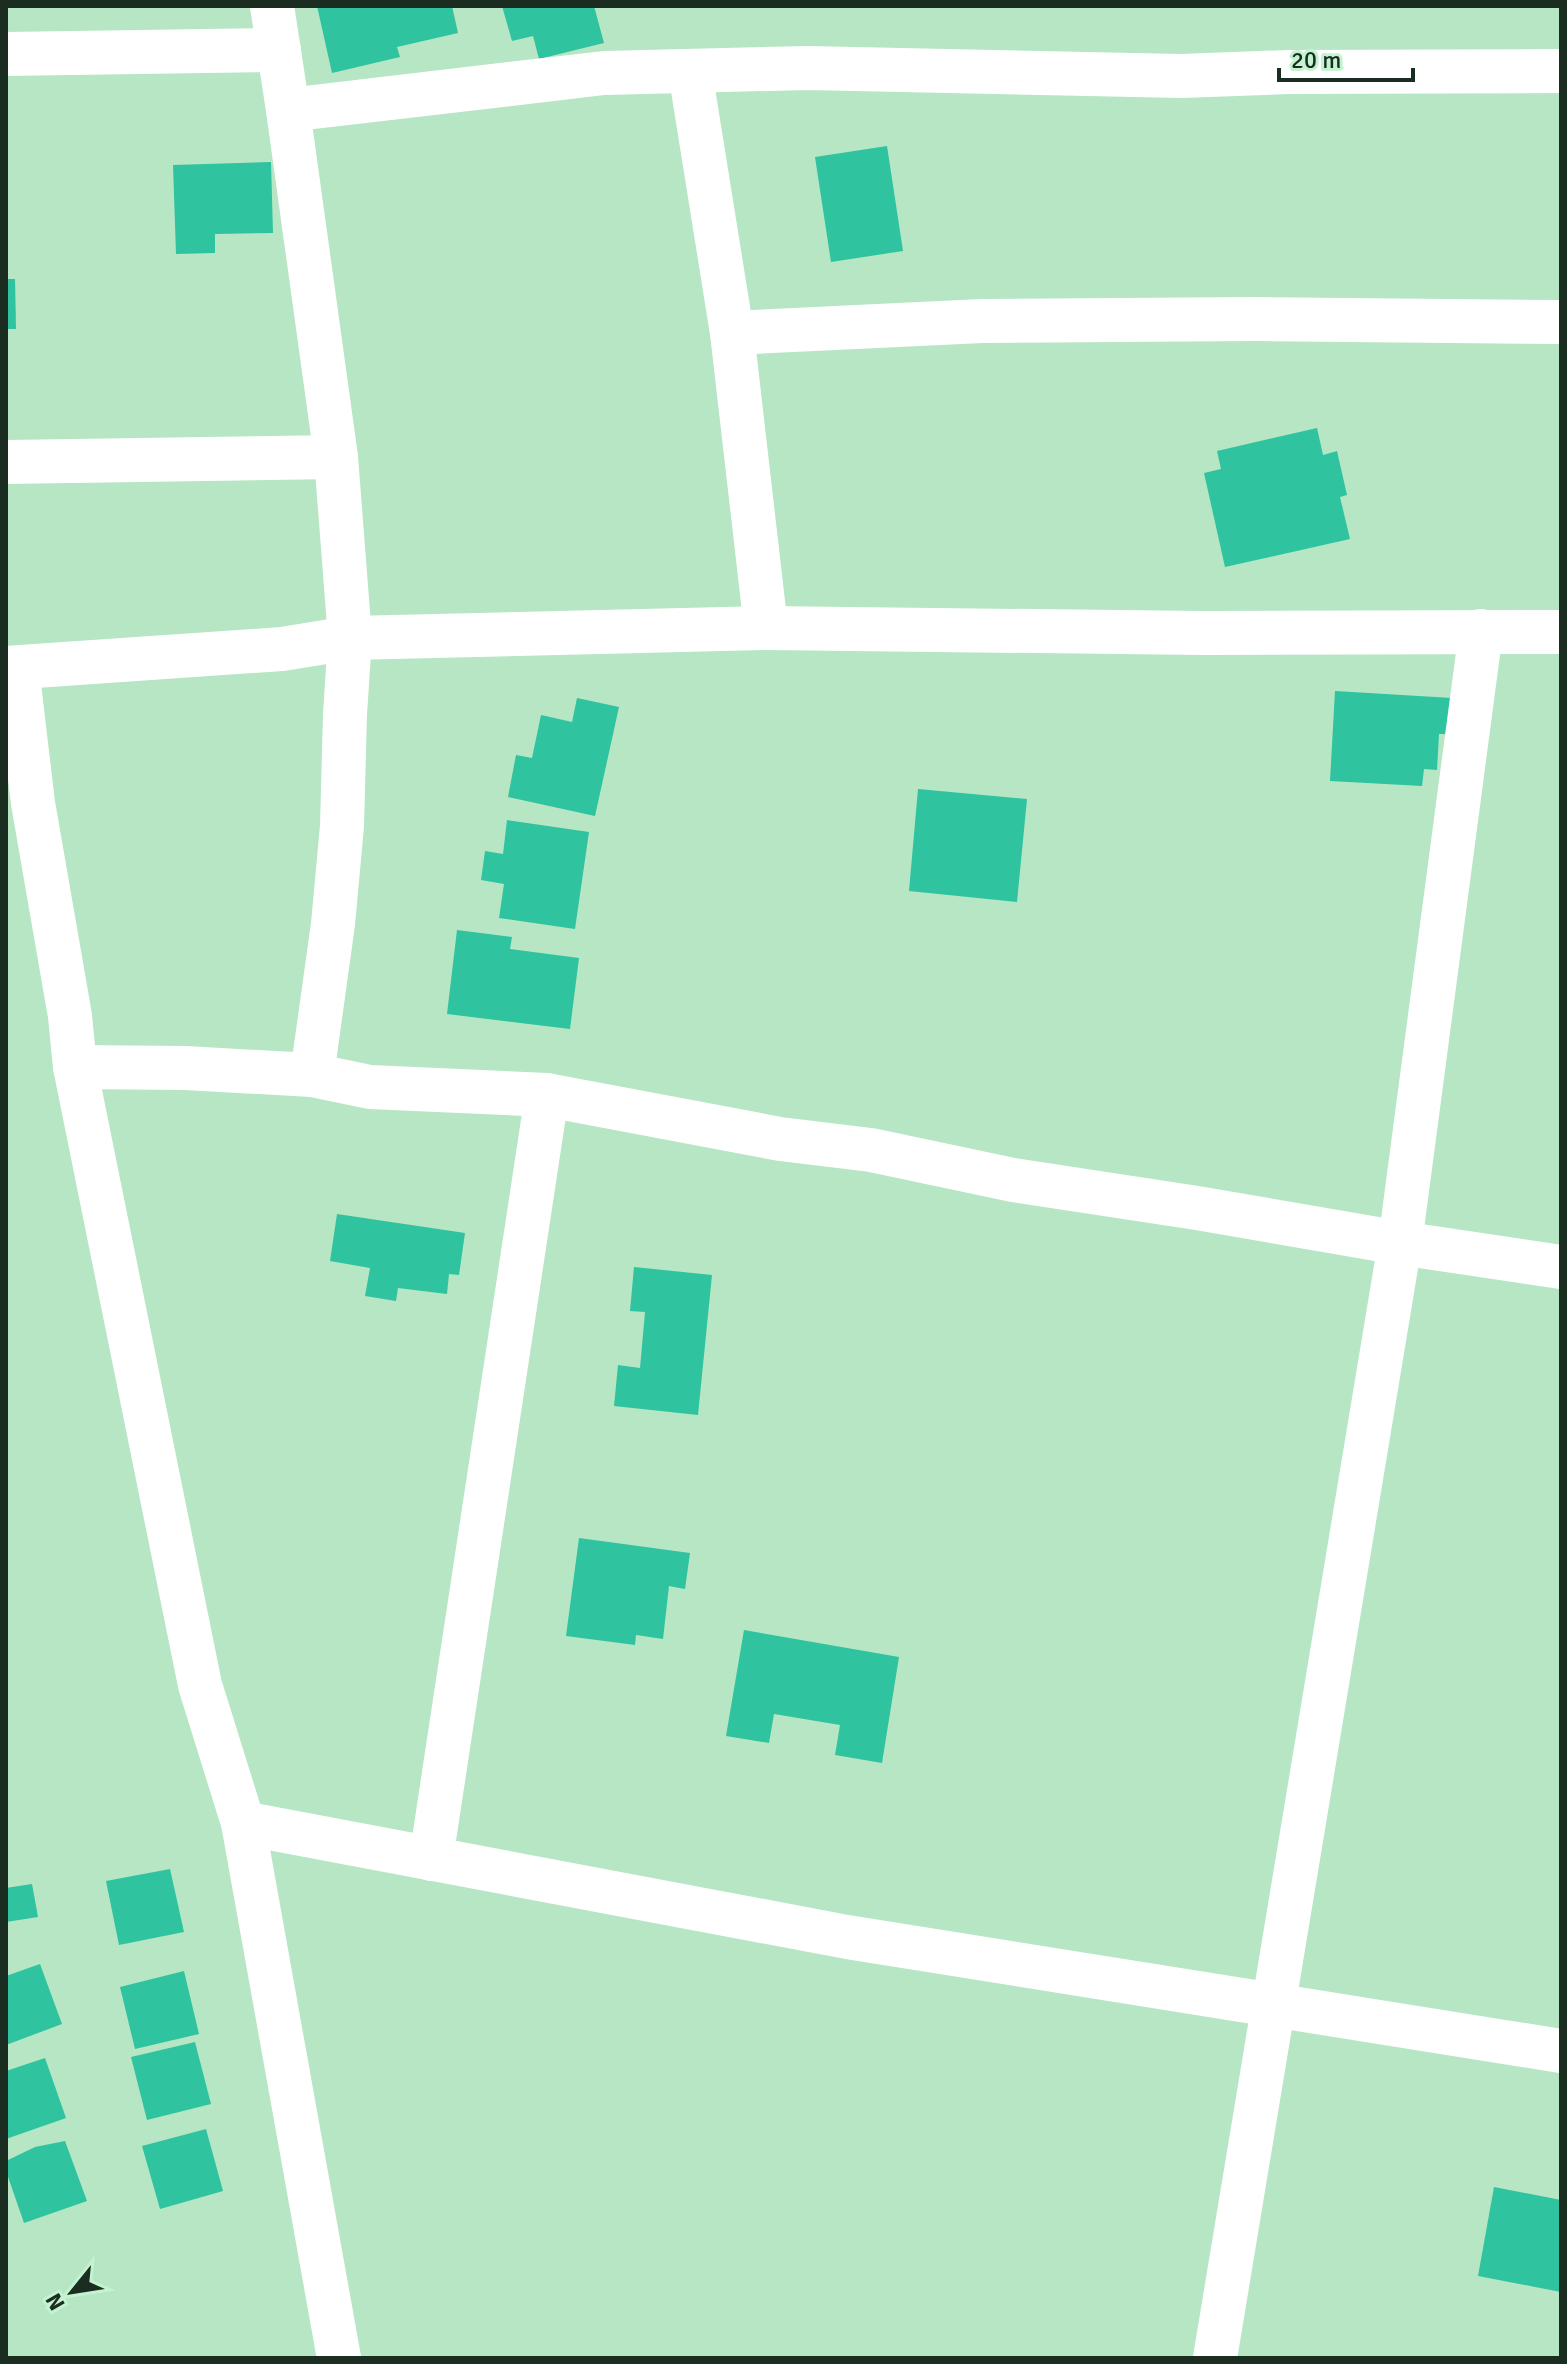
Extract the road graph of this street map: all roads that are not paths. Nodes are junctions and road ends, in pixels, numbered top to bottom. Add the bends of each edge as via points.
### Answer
1 (272, 6) edge
2 (279, 50) junction
3 (6, 54) edge
4 (690, 71) junction
5 (1561, 71) edge
6 (288, 110) junction
7 (1561, 322) edge
8 (732, 333) junction
9 (336, 457) junction
10 (6, 462) edge
11 (766, 628) junction
12 (1481, 631) junction
13 (1561, 632) edge
14 (350, 638) junction
15 (12, 668) edge
16 (19, 806) edge
17 (75, 1067) junction
18 (312, 1075) junction
19 (547, 1095) junction
20 (1400, 1243) junction
21 (1561, 1267) edge
22 (243, 1823) junction
23 (431, 1859) junction
24 (1272, 2004) junction
25 (1561, 2051) edge
26 (339, 2358) edge
27 (1215, 2358) edge

1 - 2 street
2 - 3 street
2 - 6 street
4 - 5 street via 808,68 1181,76
4 - 6 street via 604,73
4 - 8 street
6 - 9 street
7 - 8 street via 997,321
8 - 11 street
9 - 10 street
9 - 14 street
11 - 12 street
11 - 14 street
12 - 13 street
12 - 20 street
14 - 15 street via 282,649
14 - 18 street via 342,826
15 - 16 street
16 - 17 street via 70,1016
17 - 18 street
17 - 22 street via 200,1685
18 - 19 street via 370,1087
19 - 20 street via 780,1139 871,1150 1013,1180
19 - 23 street
20 - 21 street
20 - 24 street
22 - 23 street
22 - 26 street
23 - 24 street via 847,1937
24 - 25 street
24 - 27 street

